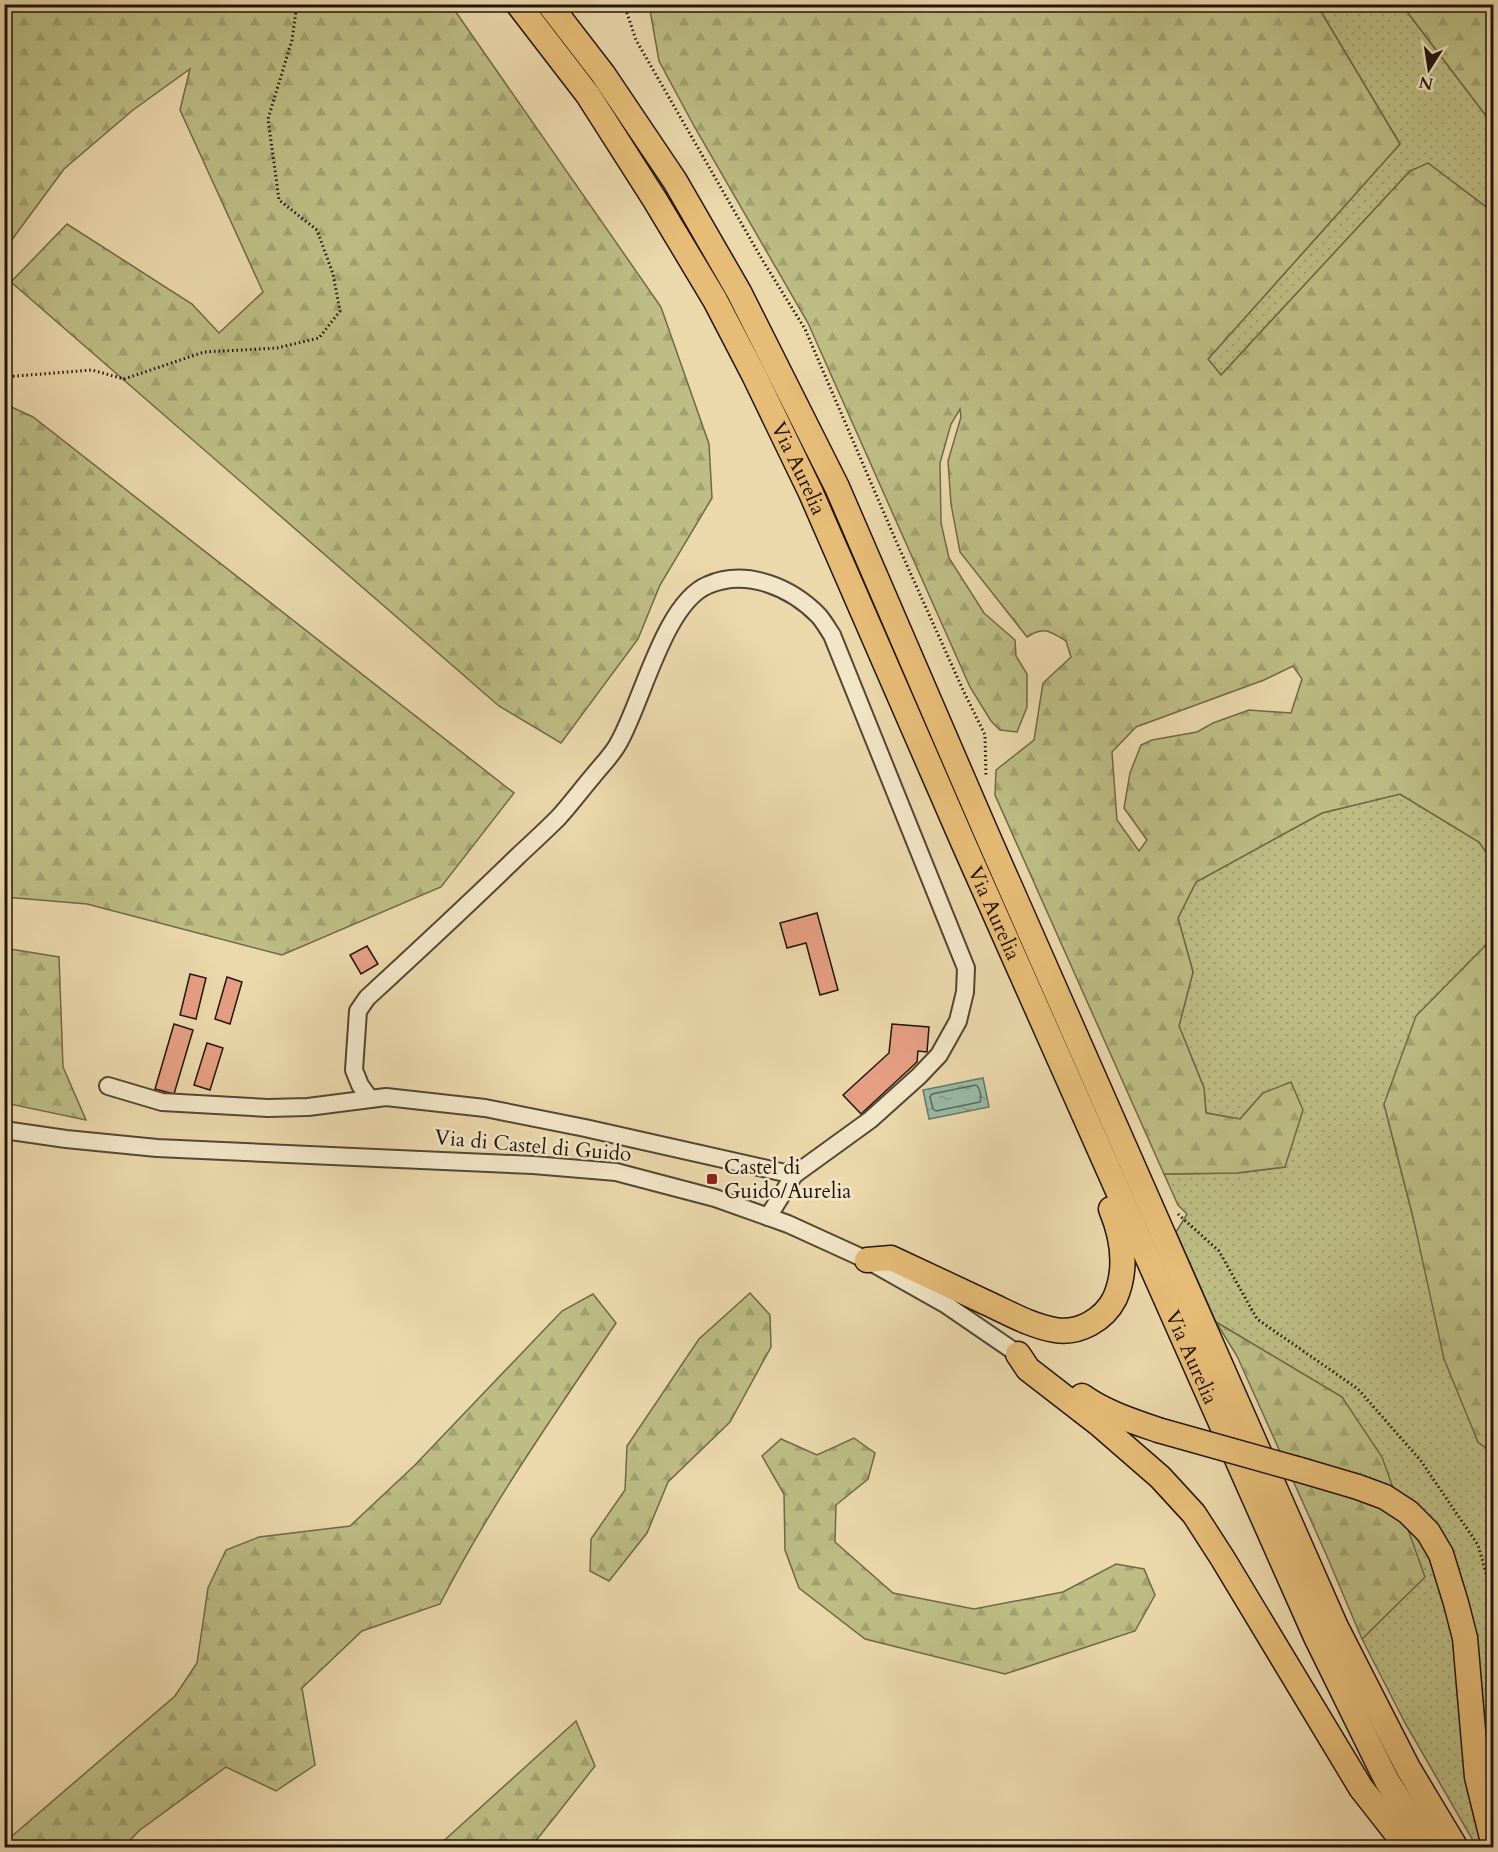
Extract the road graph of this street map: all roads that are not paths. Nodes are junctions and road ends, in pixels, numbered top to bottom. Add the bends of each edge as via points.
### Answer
1 (518, 4) edge
2 (549, 4) edge
3 (963, 842) junction
4 (108, 1086) dead end
5 (370, 1099) junction
6 (4, 1130) edge
7 (794, 1175) junction
8 (768, 1217) junction
9 (867, 1260) junction
10 (1018, 1354) junction
11 (1494, 1846) edge
12 (1407, 1848) edge
13 (1430, 1848) edge
14 (1456, 1848) edge

1 - 3 highway, Via Aurelia via 588,95 715,300 811,494
2 - 14 highway, Via Aurelia via 603,74 675,182 739,292 837,487 1336,1627 1408,1768
3 - 9 highway via 962,869 1119,1228 1123,1249 1118,1291 1111,1306 1096,1320 1079,1329 1057,1331 1031,1324 891,1258
3 - 13 highway, Via Aurelia via 1316,1637 1387,1781
4 - 5 street via 162,1102 268,1108
5 - 7 street via 386,1097 485,1108
5 - 7 street via 354,1070 358,1011 367,998 559,817 604,763 618,745 664,638 686,602 708,585 747,579 772,585 802,601 832,635 966,968 966,992 958,1021 939,1055 870,1120
6 - 8 street, Via di Castel di Guido via 157,1148 522,1164 616,1172 715,1198
7 - 8 street
8 - 9 street, Via di Castel di Guido
9 - 10 street, Via di Castel di Guido via 945,1304
10 - 11 highway, bridge via 1036,1362 1090,1402 1125,1418 1385,1497 1428,1532 1441,1554 1465,1638 1477,1777
10 - 12 highway via 1028,1369 1160,1477 1194,1515 1361,1788

